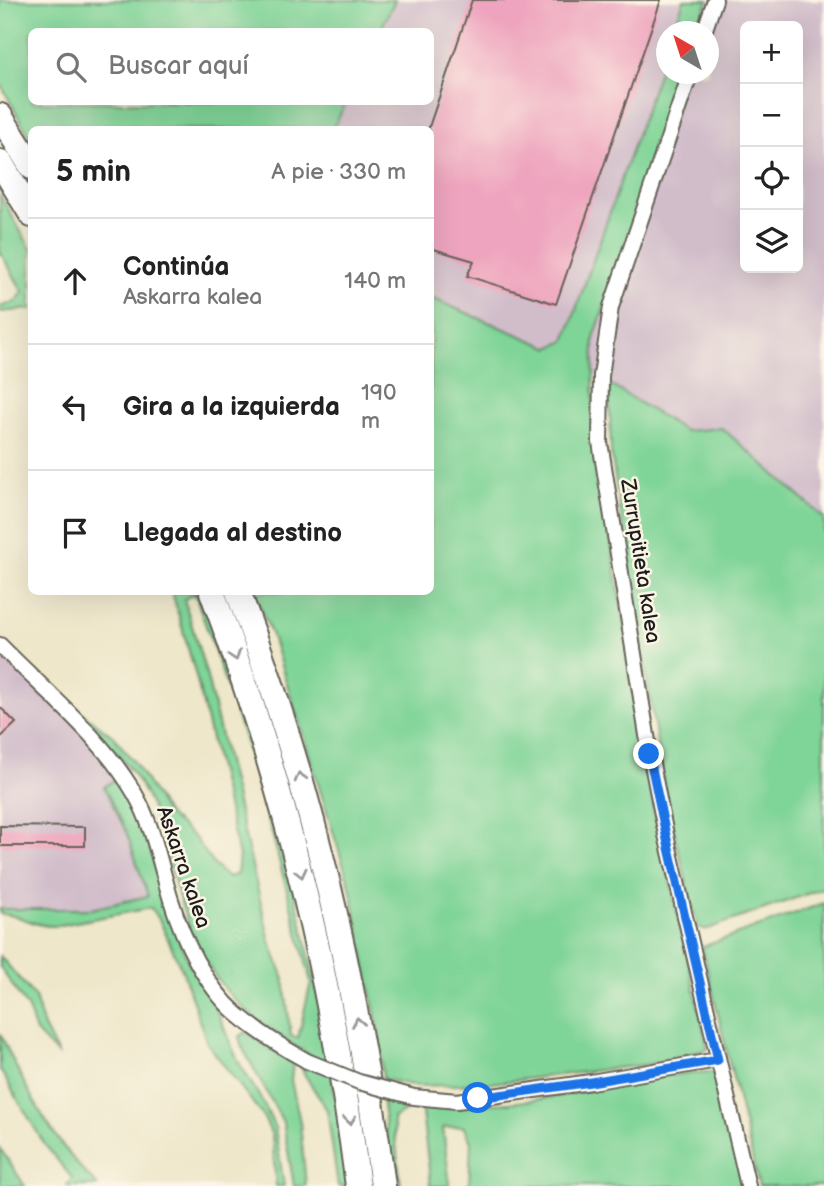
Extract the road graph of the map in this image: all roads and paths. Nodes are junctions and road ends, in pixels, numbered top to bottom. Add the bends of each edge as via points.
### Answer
1 (715, 0) edge
2 (708, 21) edge
3 (687, 84) edge
4 (0, 116) edge
5 (28, 161) edge
6 (0, 162) edge
7 (28, 208) edge
8 (213, 595) edge
9 (239, 595) edge
10 (0, 645) edge
11 (718, 1060) junction
12 (358, 1186) edge
13 (383, 1186) edge
14 (748, 1186) edge

1 - 2 street
3 - 11 street, Zurrupitieta kalea via 611,307 601,376 600,442 649,754
4 - 5 highway
6 - 7 highway
8 -> 12 highway via 258,721 293,842 345,1083
13 -> 9 highway via 348,967 319,847 282,718
10 - 11 street, Askarra kalea, bridge via 113,761 149,824 176,914 195,958 234,1012 270,1040 359,1082 414,1097 457,1101
11 - 14 street, Zurrupitieta kalea

